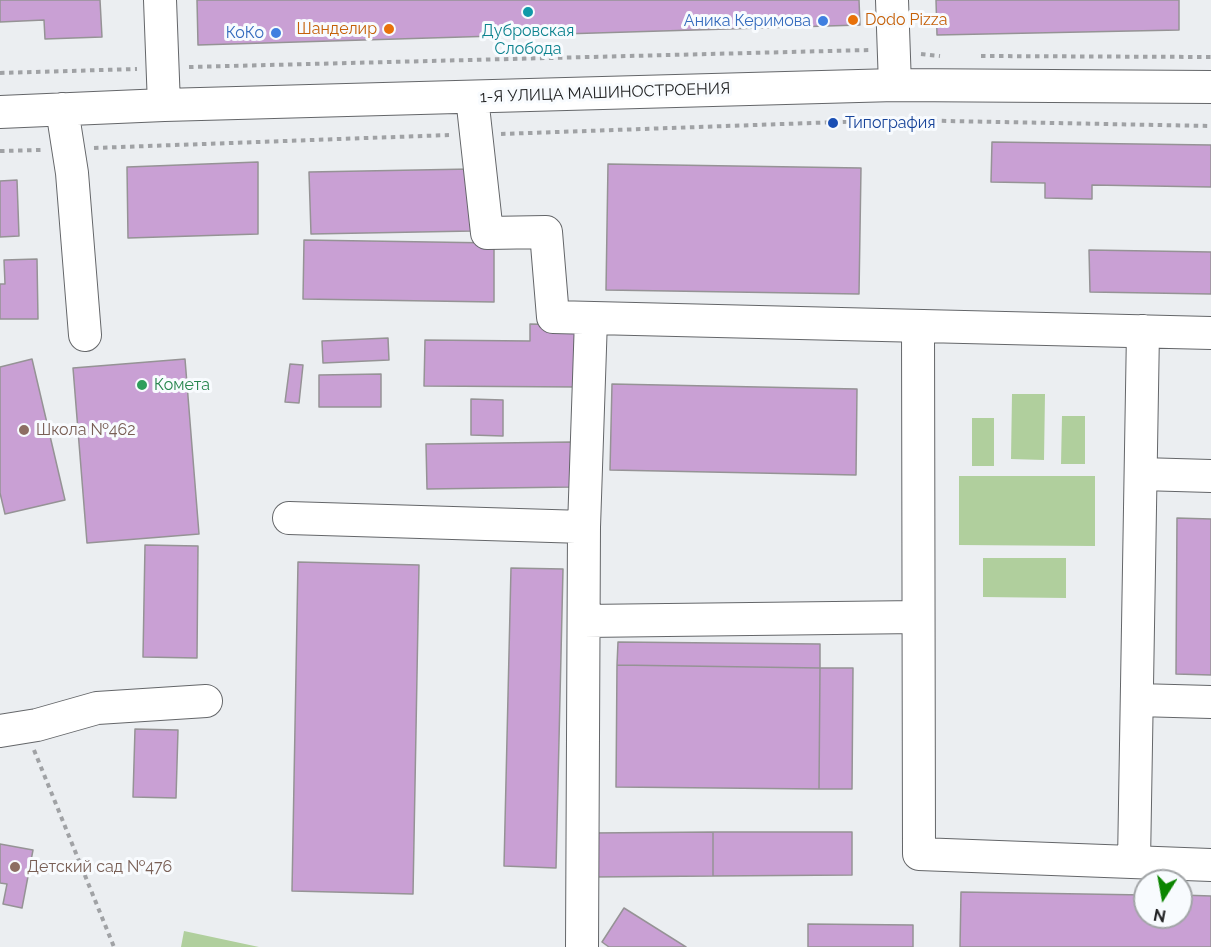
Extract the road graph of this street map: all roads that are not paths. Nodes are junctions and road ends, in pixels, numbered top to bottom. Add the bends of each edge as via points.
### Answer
1 (160, 0) edge
2 (892, 0) edge
3 (895, 84) junction
4 (1211, 87) edge
5 (472, 97) junction
6 (164, 105) junction
7 (62, 109) junction
8 (0, 112) edge
9 (591, 319) junction
10 (918, 326) junction
11 (1143, 332) junction
12 (1211, 333) edge
13 (85, 335) dead end
14 (1141, 474) junction
15 (1211, 477) edge
16 (289, 518) dead end
17 (584, 527) junction
18 (918, 616) junction
19 (584, 621) junction
20 (1137, 700) junction
21 (206, 701) dead end
22 (1211, 702) edge
23 (9, 723) edge
24 (1134, 862) junction
25 (1211, 865) edge
26 (582, 947) edge

1 - 6 street
2 - 3 street
3 - 4 street, 1-Я УЛИЦА МАШИНОСТРОЕНИЯ
3 - 5 street, 1-Я УЛИЦА МАШИНОСТРОЕНИЯ
5 - 6 street, 1-Я УЛИЦА МАШИНОСТРОЕНИЯ
5 - 9 street via 488,233 546,232 553,317
6 - 7 street, 1-Я УЛИЦА МАШИНОСТРОЕНИЯ
7 - 8 street, 1-Я УЛИЦА МАШИНОСТРОЕНИЯ
7 - 13 street via 72,173
9 - 10 street
9 - 17 street
10 - 11 street
10 - 18 street
11 - 12 street
11 - 14 street
14 - 15 street
14 - 20 street
16 - 17 street
17 - 19 street
18 - 19 street
18 - 24 street via 919,854
19 - 26 street
20 - 22 street
20 - 24 street
21 - 23 street via 97,708 37,725
24 - 25 street

